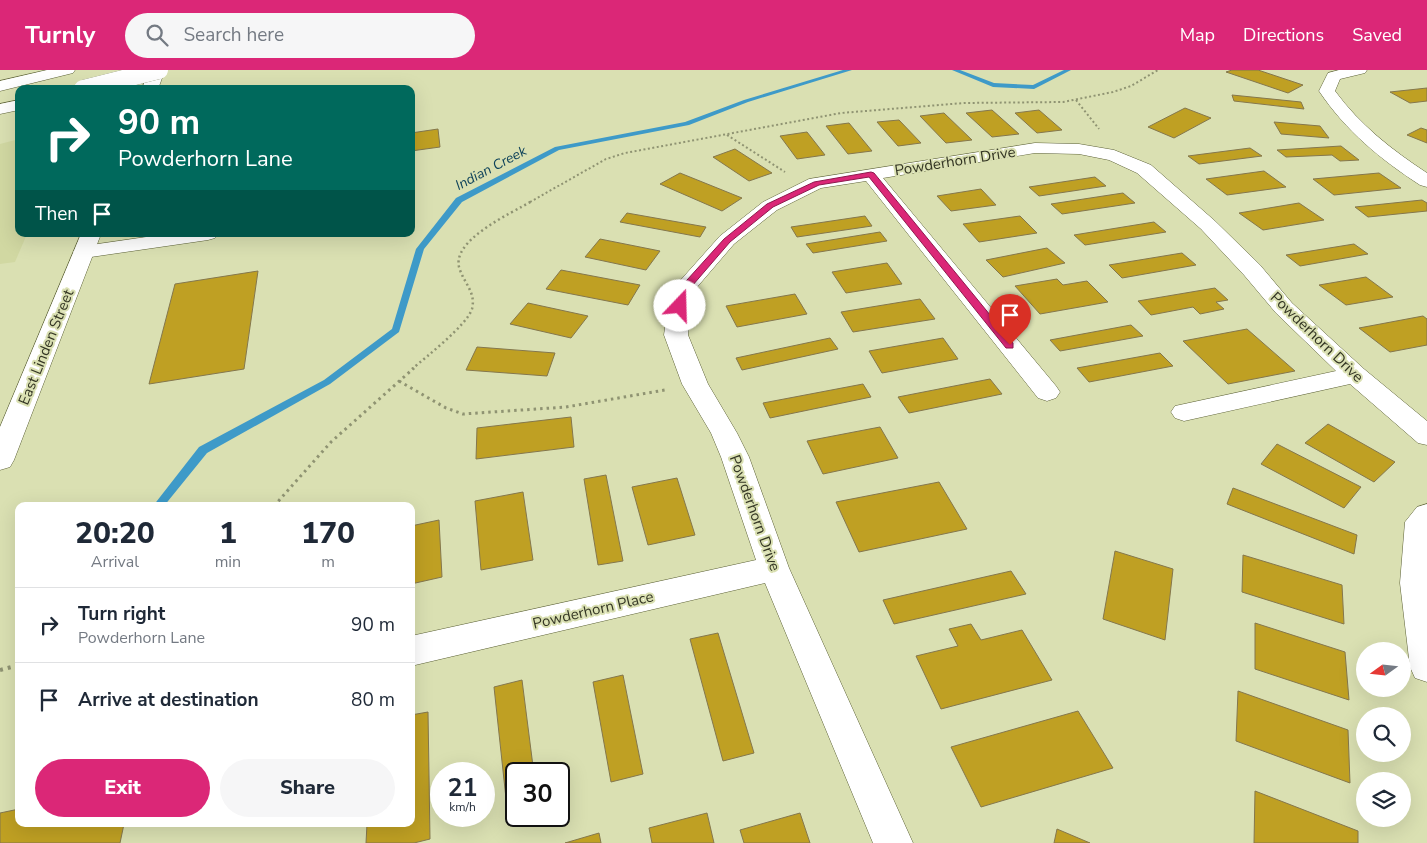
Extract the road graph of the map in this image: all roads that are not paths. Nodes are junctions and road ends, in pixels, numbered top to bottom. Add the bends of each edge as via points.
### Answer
1 (67, 70) edge
2 (1359, 70) edge
3 (155, 76) edge
4 (105, 85) edge
5 (0, 86) edge
6 (15, 106) edge
7 (0, 109) edge
8 (871, 175) junction
9 (1427, 181) edge
10 (168, 237) edge
11 (87, 243) edge
12 (1355, 375) junction
13 (1047, 392) dead end
14 (1184, 412) dead end
15 (1427, 436) edge
16 (0, 460) edge
17 (1427, 515) edge
18 (774, 568) junction
19 (415, 650) edge
20 (1427, 666) edge
21 (893, 843) edge

1 - 5 main road
2 - 9 main road via 1334,76 1327,91 1341,113 1372,143
3 - 4 main road, bridge
6 - 7 main road
8 - 12 main road, Powderhorn Drive via 1035,148 1079,149 1114,155 1144,168 1208,225 1284,308
8 - 13 main road
8 - 18 main road, Powderhorn Drive via 816,183 770,206 727,240 681,292 676,335 695,384 735,457
10 - 11 main road
11 - 16 main road, East Linden Street
12 - 14 main road
12 - 15 main road, Powderhorn Drive
17 - 20 main road via 1420,522 1416,583
18 - 19 main road, Powderhorn Place
18 - 21 main road, Powderhorn Drive

